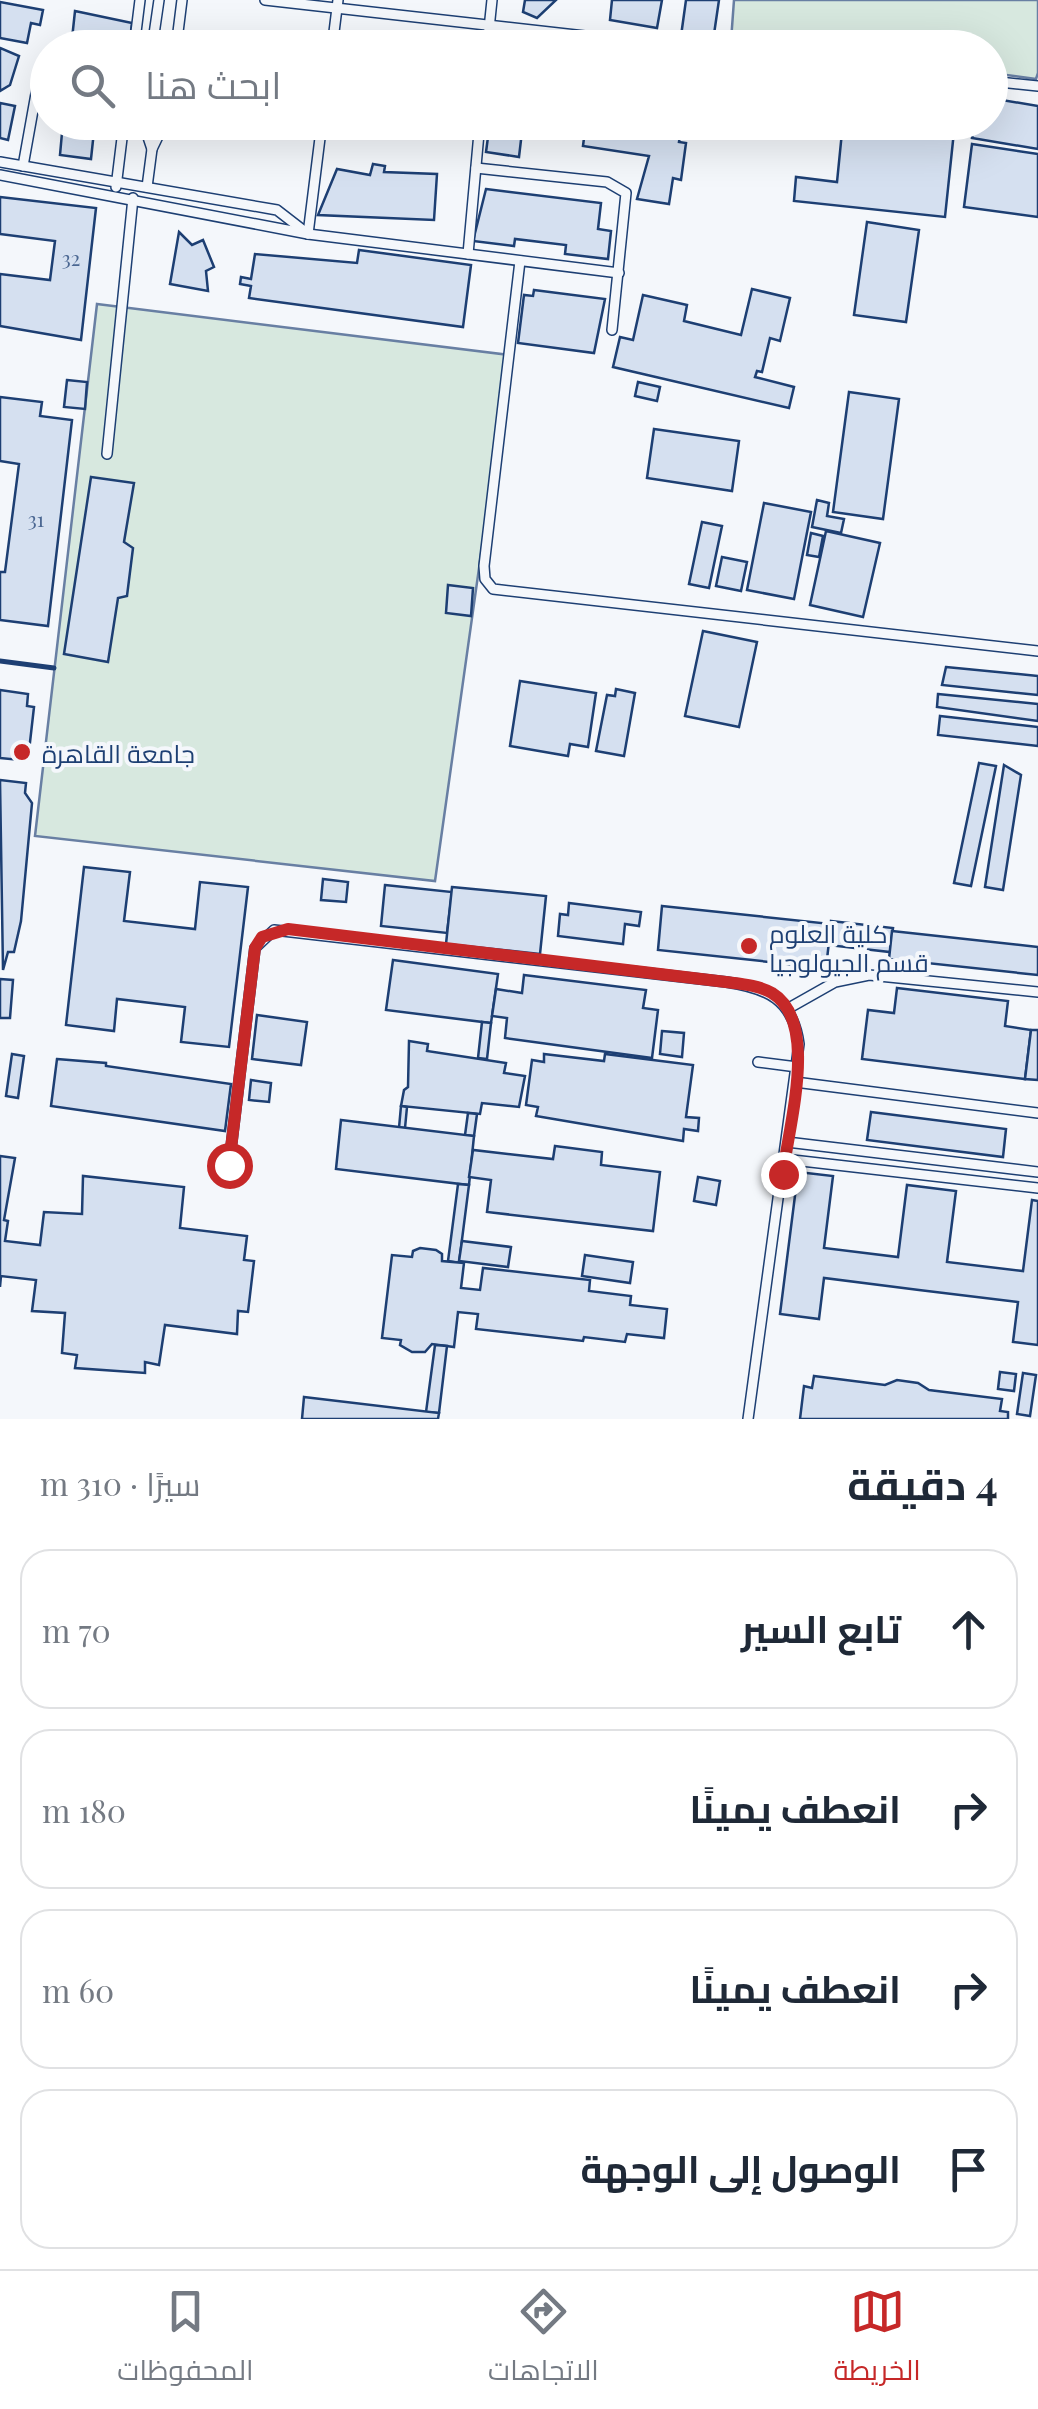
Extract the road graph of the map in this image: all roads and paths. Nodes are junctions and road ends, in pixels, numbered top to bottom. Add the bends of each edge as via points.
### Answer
1 (140, 0) edge
2 (159, 0) edge
3 (182, 0) edge
4 (265, 0) edge
5 (492, 0) edge
6 (337, 4) edge
7 (490, 25) junction
8 (136, 30) edge
9 (155, 30) edge
10 (178, 30) edge
11 (334, 30) edge
12 (489, 30) edge
13 (533, 30) edge
14 (1008, 83) edge
15 (1038, 86) edge
16 (30, 130) edge
17 (122, 140) edge
18 (149, 140) edge
19 (156, 140) edge
20 (320, 140) edge
21 (478, 140) edge
22 (152, 149) junction
23 (0, 162) edge
24 (24, 166) junction
25 (476, 168) junction
26 (0, 175) edge
27 (117, 182) junction
28 (148, 187) junction
29 (116, 195) junction
30 (133, 198) junction
31 (308, 234) junction
32 (468, 254) junction
33 (520, 261) junction
34 (619, 274) junction
35 (612, 330) dead end
36 (107, 454) dead end
37 (1038, 651) edge
38 (1038, 992) edge
39 (788, 1008) junction
40 (758, 1062) dead end
41 (796, 1068) junction
42 (795, 1082) junction
43 (1038, 1113) edge
44 (787, 1142) junction
45 (784, 1158) junction
46 (229, 1165) dead end
47 (1038, 1172) edge
48 (1038, 1188) edge
49 (748, 1419) edge

1 - 8 lane
2 - 9 lane
3 - 10 lane
4 - 6 lane
5 - 7 lane
6 - 7 lane
6 - 11 lane
7 - 12 lane
7 - 13 lane
14 - 15 lane
16 - 24 lane
17 - 27 lane
18 - 22 lane
19 - 22 lane
20 - 31 lane
21 - 25 lane
22 - 28 lane
23 - 24 lane
24 - 27 lane
25 - 32 lane
25 - 34 lane via 618,184 628,204
26 - 29 lane
27 - 28 lane
27 - 29 lane
28 - 31 lane via 277,210
29 - 30 lane
30 - 31 lane
30 - 36 lane
31 - 32 lane
32 - 33 lane
33 - 34 lane
33 - 37 lane via 484,566 493,589
34 - 35 lane
38 - 39 lane via 869,975 835,982
39 - 41 lane via 797,1026
39 - 46 lane via 758,987 274,930 255,948
40 - 41 lane
41 - 42 lane
42 - 43 lane
42 - 44 lane
44 - 45 lane
44 - 47 lane
45 - 48 lane
45 - 49 lane

